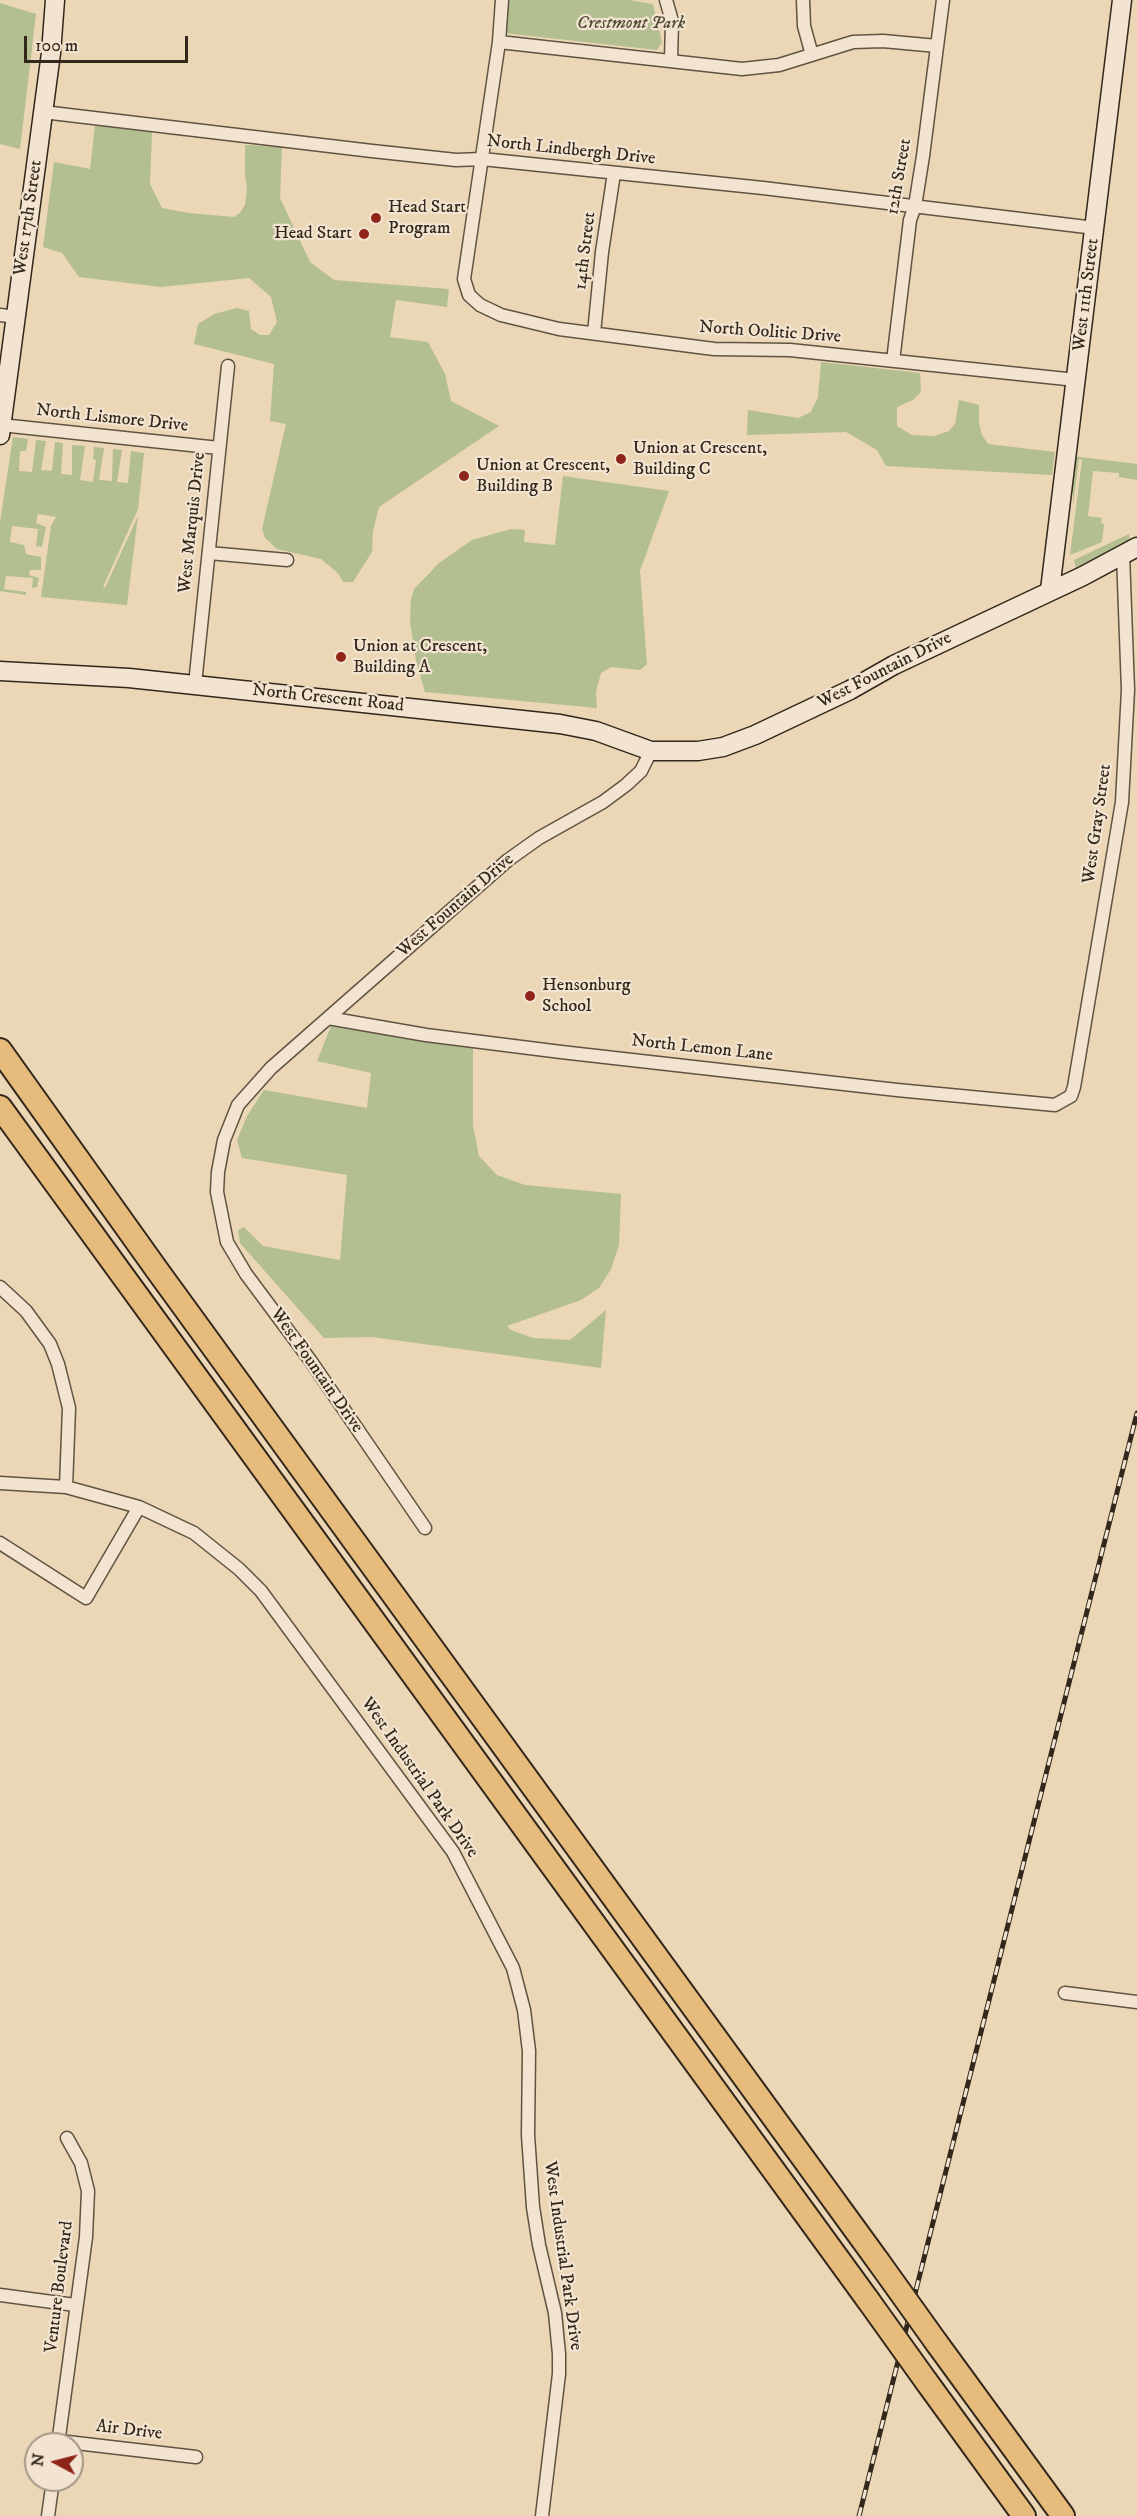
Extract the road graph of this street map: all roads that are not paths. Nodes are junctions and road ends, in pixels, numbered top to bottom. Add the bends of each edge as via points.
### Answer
1 (55, 0) edge
2 (502, 0) edge
3 (666, 0) edge
4 (803, 0) edge
5 (943, 0) edge
6 (1122, 0) edge
7 (499, 42) junction
8 (937, 46) junction
9 (812, 55) junction
10 (671, 61) junction
11 (43, 112) junction
12 (482, 159) junction
13 (614, 173) junction
14 (915, 206) junction
15 (1095, 228) junction
16 (8, 316) edge
17 (594, 333) junction
18 (893, 361) junction
19 (228, 366) dead end
20 (1076, 380) junction
21 (1, 430) edge
22 (219, 448) junction
23 (1130, 551) edge
24 (209, 553) junction
25 (286, 560) dead end
26 (1050, 590) junction
27 (0, 671) edge
28 (195, 684) junction
29 (651, 751) junction
30 (1131, 775) edge
31 (328, 1018) junction
32 (0, 1050) edge
33 (1071, 1096) joint
34 (0, 1107) edge
35 (0, 1287) edge
36 (0, 1483) edge
37 (66, 1487) junction
38 (139, 1507) junction
39 (425, 1528) dead end
40 (0, 1543) edge
41 (1065, 1993) dead end
42 (1137, 2002) edge
43 (67, 2138) dead end
44 (0, 2295) edge
45 (75, 2304) junction
46 (59, 2432) edge
47 (84, 2446) edge
48 (196, 2457) dead end
49 (51, 2492) edge
50 (48, 2516) edge
51 (542, 2516) edge
52 (1024, 2516) edge
53 (1063, 2516) edge

1 - 11 street, West 17th Street
2 - 7 street
3 - 10 street via 672,21
4 - 9 street via 804,26
5 - 8 street, 12th Street
6 - 15 street, West 11th Street
7 - 10 street
7 - 12 street
8 - 9 street via 853,42
8 - 14 street, 12th Street
9 - 10 street via 754,68
11 - 12 street, North Lindbergh Drive via 456,160
11 - 16 street, West 17th Street
12 - 13 street, North Lindbergh Drive
12 - 17 street, North Oolitic Drive via 465,271 470,296 501,315
13 - 14 street, North Lindbergh Drive
13 - 17 street, 14th Street
14 - 15 street, North Lindbergh Drive
14 - 18 street, 12th Street
15 - 20 street, West 11th Street
16 - 21 street, West 17th Street
17 - 18 street, North Oolitic Drive via 714,349 790,350
18 - 20 street, North Oolitic Drive
19 - 22 street, West Marquis Drive
20 - 26 street, West 11th Street
21 - 22 street, North Lismore Drive
22 - 24 street, West Marquis Drive
23 - 26 street, West Fountain Drive
23 - 30 street, West Gray Street
24 - 25 street
24 - 28 street, West Marquis Drive
26 - 29 street, West Fountain Drive via 746,739 708,750
27 - 28 street, North Crescent Road
28 - 29 street, North Crescent Road via 560,724 596,731
29 - 31 street, West Fountain Drive via 641,771 626,786 508,860
30 - 33 street, West Gray Street
31 - 33 street, North Lemon Lane via 426,1035 897,1090 1055,1105
31 - 39 street, West Fountain Drive via 262,1076 238,1106 219,1161 220,1212 235,1257
32 - 53 highway, bridge
34 - 52 highway, bridge
35 - 37 street via 32,1319 50,1344 58,1364 69,1408
36 - 37 street, West Industrial Park Drive
37 - 38 street, West Industrial Park Drive
38 - 40 street via 86,1598
38 - 51 street, West Industrial Park Drive via 194,1533 239,1569 270,1602 453,1852 513,1968 529,2051 528,2135 533,2207 555,2313 559,2354
41 - 42 street
43 - 45 street, Venture Boulevard via 81,2163 88,2191 86,2237
44 - 45 street
45 - 46 street, Venture Boulevard
47 - 48 street, Air Drive
49 - 50 street

